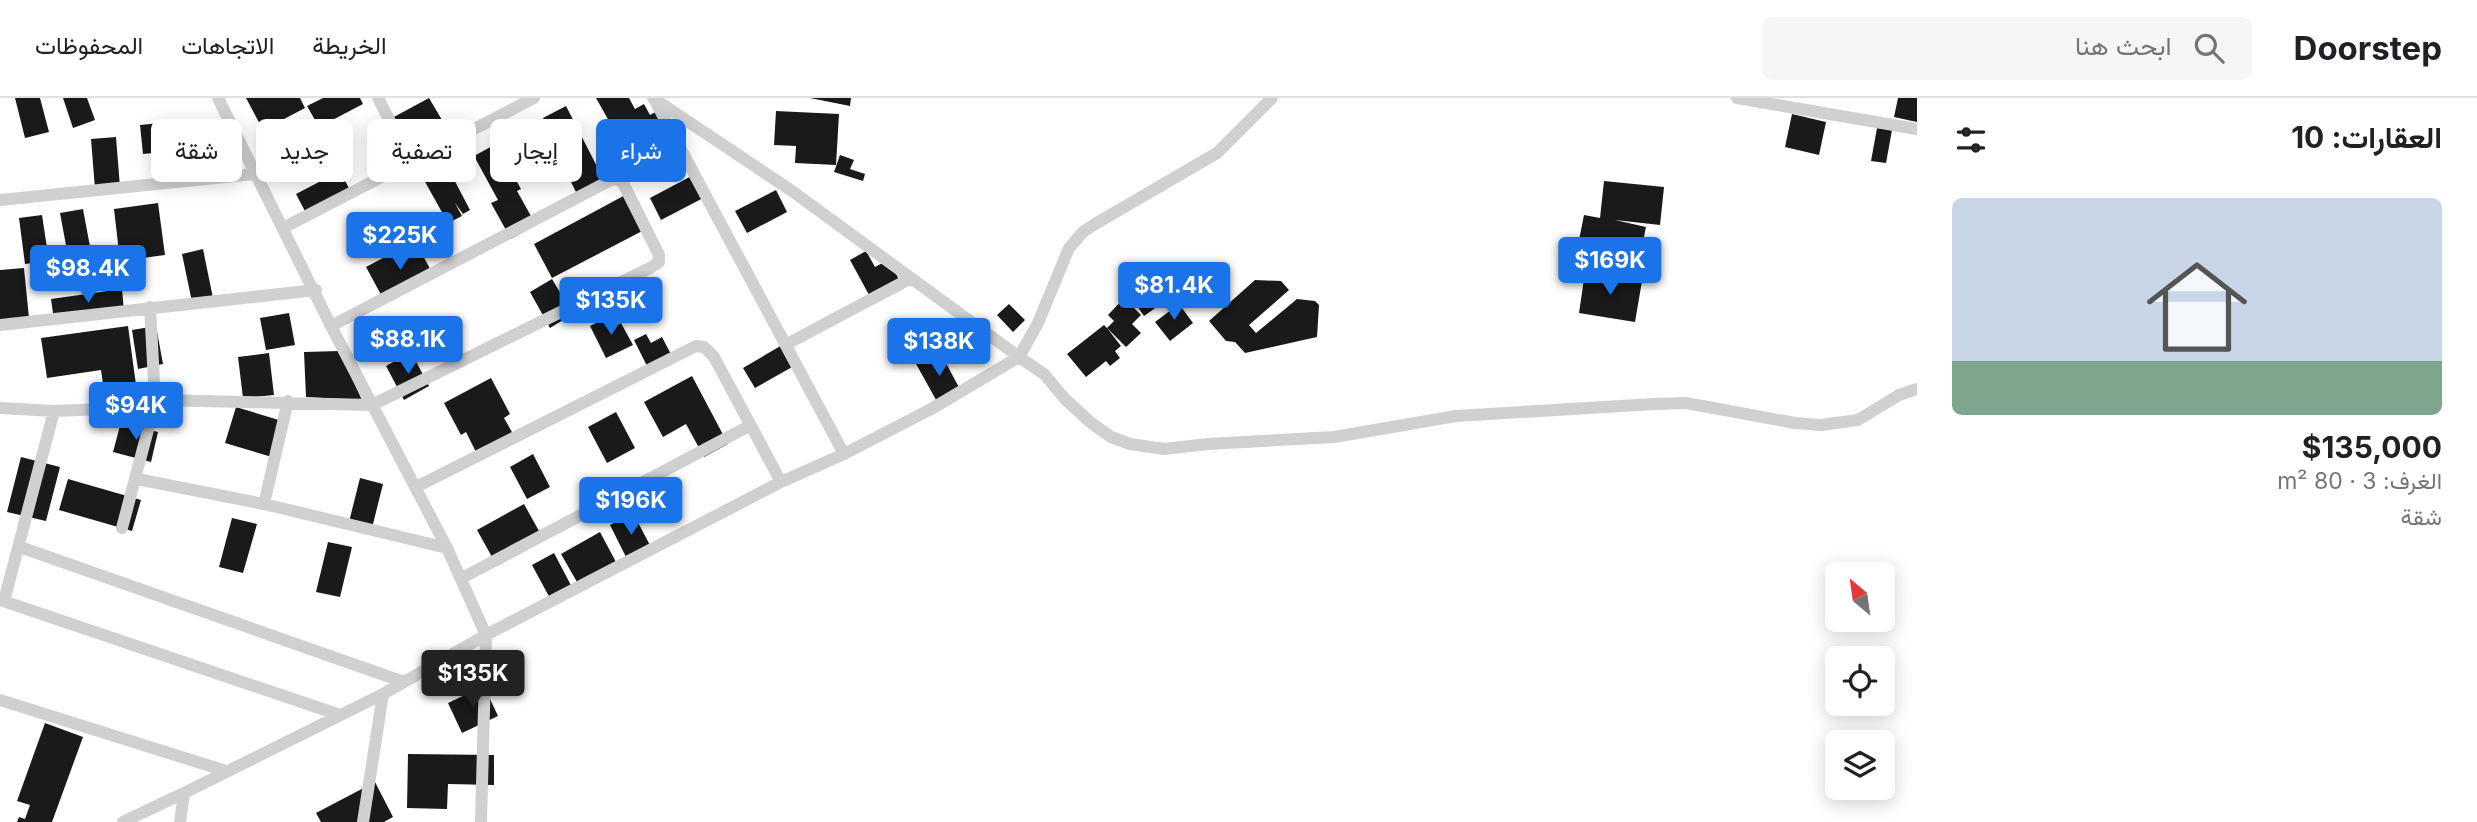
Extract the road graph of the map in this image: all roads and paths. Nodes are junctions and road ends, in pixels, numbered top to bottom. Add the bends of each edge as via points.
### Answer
1 (218, 98) edge
2 (378, 98) edge
3 (534, 98) edge
4 (653, 98) edge
5 (1272, 98) edge
6 (1737, 98) edge
7 (389, 119) edge
8 (476, 127) edge
9 (1917, 129) edge
10 (255, 174) junction
11 (369, 182) edge
12 (0, 200) edge
13 (283, 228) junction
14 (911, 278) junction
15 (316, 290) junction
16 (149, 307) junction
17 (0, 325) edge
18 (331, 326) junction
19 (787, 344) junction
20 (1019, 357) junction
21 (1917, 388) edge
22 (288, 401) junction
23 (155, 403) junction
24 (372, 405) junction
25 (0, 408) edge
26 (54, 411) junction
27 (750, 426) junction
28 (844, 454) junction
29 (137, 479) junction
30 (781, 482) junction
31 (416, 487) junction
32 (264, 504) junction
33 (122, 528) dead end
34 (20, 547) junction
35 (447, 548) junction
36 (462, 578) junction
37 (2, 600) edge
38 (486, 635) junction
39 (404, 682) junction
40 (383, 694) junction
41 (0, 701) edge
42 (340, 715) junction
43 (226, 771) junction
44 (184, 793) junction
45 (123, 822) edge
46 (180, 822) edge
47 (363, 822) edge
48 (481, 822) edge

1 - 10 street
2 - 7 street
3 - 8 street
4 - 14 street
4 - 19 street
5 - 20 street via 1217,153 1074,240
6 - 9 street
10 - 12 street
10 - 13 street
11 - 13 street
13 - 15 street
14 - 19 street
14 - 20 street
15 - 16 street
15 - 18 street
16 - 17 street
16 - 23 street
18 - 24 street
18 - 24 street via 611,180 623,183 642,217 659,252 657,264
19 - 28 street
20 - 21 street via 1111,437 1164,449 1334,436 1456,416 1654,404 1686,403 1821,425 1858,419
20 - 28 street
22 - 23 street
22 - 24 street
22 - 32 street
23 - 26 street
23 - 29 street
24 - 31 street
25 - 26 street
26 - 34 street
27 - 30 street
27 - 31 street via 714,357 696,346
27 - 36 street
28 - 30 street
29 - 32 street
29 - 33 street
30 - 38 street
31 - 35 street
32 - 35 street
34 - 37 street
34 - 39 street
35 - 36 street
36 - 38 street
37 - 42 street
38 - 39 street
38 - 48 street
39 - 40 street
40 - 42 street
40 - 47 street
41 - 43 street
42 - 43 street
43 - 44 street
44 - 45 street
44 - 46 street

